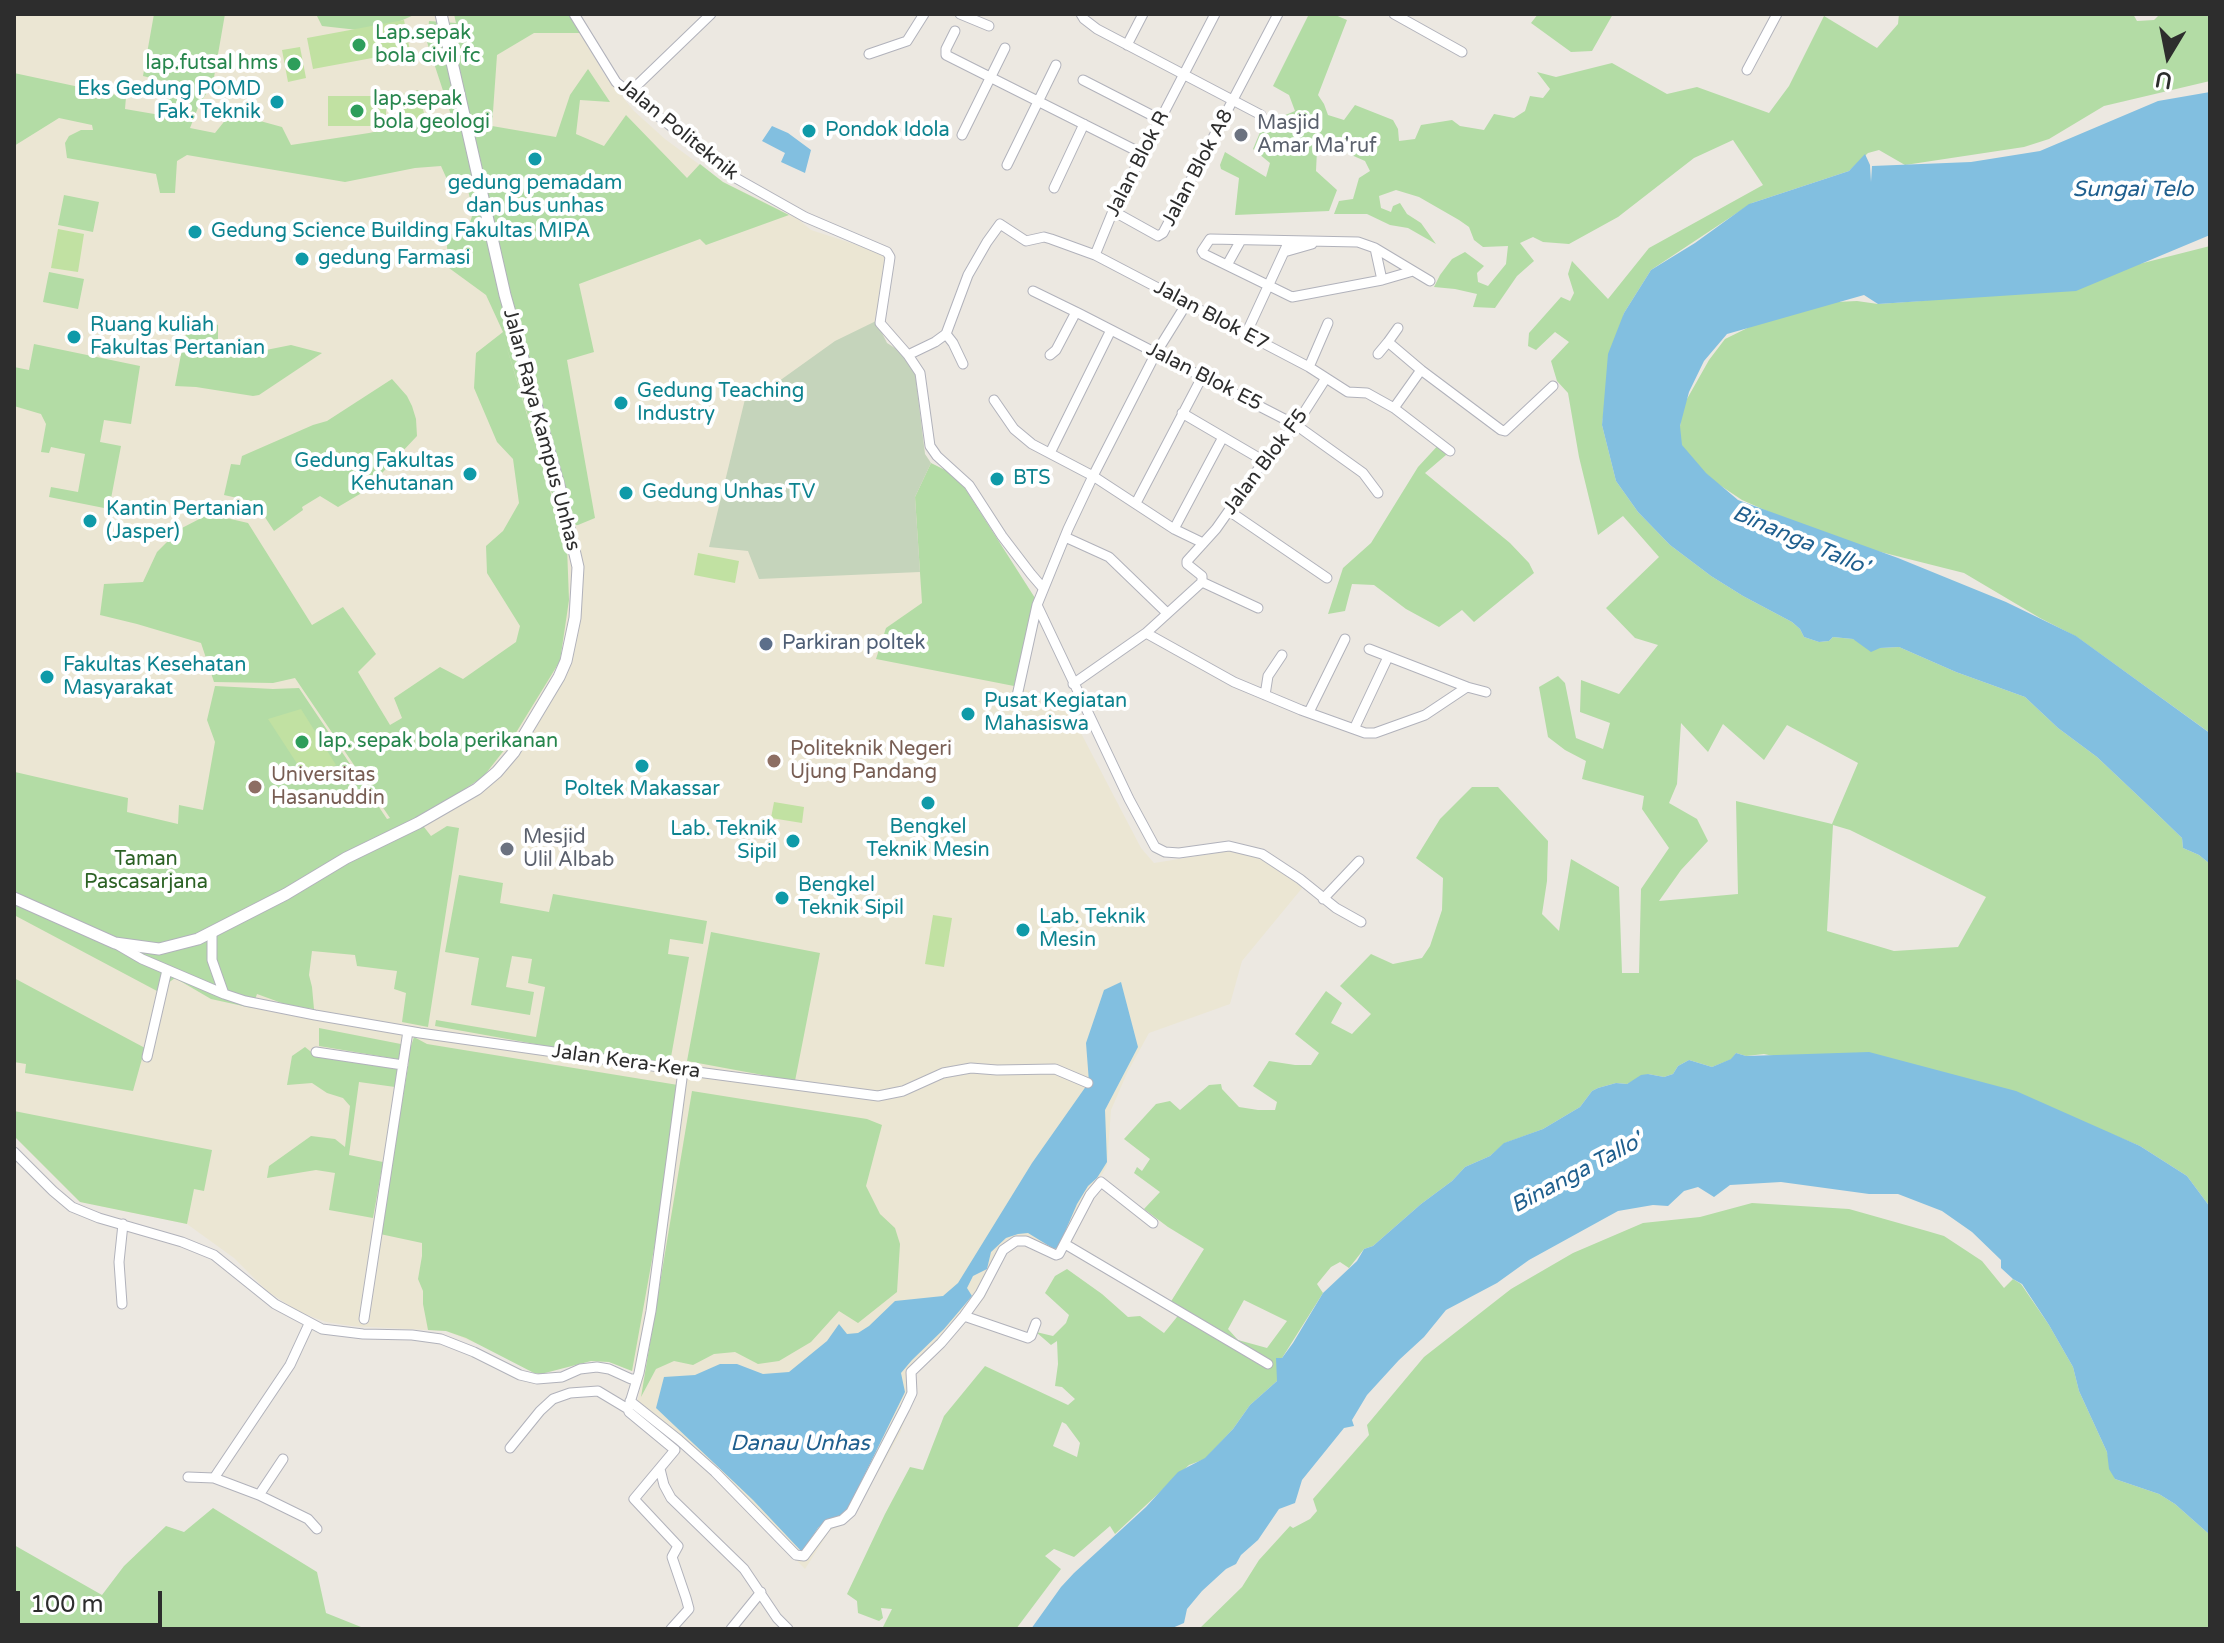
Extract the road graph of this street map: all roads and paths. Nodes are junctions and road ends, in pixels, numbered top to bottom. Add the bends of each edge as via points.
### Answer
1 (441, 14) edge
2 (574, 14) edge
3 (711, 14) edge
4 (924, 14) edge
5 (960, 14) edge
6 (1081, 14) edge
7 (1143, 14) edge
8 (1215, 14) edge
9 (1278, 14) edge
10 (1396, 14) edge
11 (1777, 14) edge
12 (989, 26) dead end
13 (955, 31) dead end
14 (1127, 45) junction
15 (1005, 48) dead end
16 (1462, 52) dead end
17 (869, 54) dead end
18 (1056, 65) dead end
19 (1747, 70) dead end
20 (990, 76) junction
21 (1184, 76) junction
22 (1083, 80) dead end
23 (629, 93) junction
24 (1038, 101) junction
25 (1233, 101) junction
26 (1261, 115) dead end
27 (1161, 120) junction
28 (1084, 124) junction
29 (962, 135) dead end
30 (1143, 154) junction
31 (1007, 165) dead end
32 (1054, 188) dead end
33 (1113, 211) junction
34 (1241, 240) junction
35 (1289, 241) junction
36 (1319, 242) junction
37 (1375, 248) junction
38 (1284, 252) junction
39 (1095, 255) junction
40 (1227, 265) junction
41 (1413, 271) junction
42 (1382, 280) junction
43 (1430, 281) dead end
44 (1267, 287) junction
45 (1033, 291) dead end
46 (1187, 303) junction
47 (1076, 312) junction
48 (1328, 323) dead end
49 (1398, 328) dead end
50 (1111, 330) junction
51 (946, 334) junction
52 (1246, 334) junction
53 (1388, 342) junction
54 (1156, 353) junction
55 (1378, 354) dead end
56 (908, 355) junction
57 (1050, 355) dead end
58 (963, 364) dead end
59 (1309, 367) junction
60 (1421, 370) junction
61 (1202, 377) junction
62 (1326, 378) junction
63 (1553, 386) dead end
64 (994, 400) dead end
65 (1394, 408) junction
66 (1182, 413) junction
67 (1296, 425) junction
68 (1223, 437) junction
69 (1450, 451) dead end
70 (1050, 453) junction
71 (1264, 461) junction
72 (1093, 476) junction
73 (1378, 493) dead end
74 (1136, 503) junction
75 (1229, 511) junction
76 (1174, 529) junction
77 (1065, 537) junction
78 (1203, 543) junction
79 (1327, 578) dead end
80 (1202, 582) junction
81 (1043, 588) junction
82 (1037, 605) junction
83 (1258, 608) dead end
84 (1167, 613) junction
85 (1146, 633) junction
86 (1345, 639) dead end
87 (1369, 649) dead end
88 (1282, 655) dead end
89 (1388, 657) junction
90 (1073, 684) junction
91 (1467, 687) junction
92 (1486, 692) dead end
93 (1265, 695) junction
94 (1017, 696) dead end
95 (1309, 712) junction
96 (1354, 729) junction
97 (1359, 861) dead end
98 (14, 898) edge
99 (1323, 899) junction
100 (1361, 922) dead end
101 (212, 932) junction
102 (115, 943) junction
103 (167, 970) junction
104 (224, 994) junction
105 (408, 1031) junction
106 (316, 1052) dead end
107 (147, 1057) dead end
108 (403, 1065) junction
109 (683, 1071) junction
110 (1088, 1083) dead end
111 (14, 1152) edge
112 (1153, 1223) dead end
113 (123, 1234) junction
114 (1065, 1244) junction
115 (122, 1304) dead end
116 (964, 1316) junction
117 (364, 1319) dead end
118 (1036, 1323) dead end
119 (306, 1330) junction
120 (1268, 1364) dead end
121 (632, 1394) junction
122 (510, 1448) dead end
123 (283, 1459) dead end
124 (660, 1469) junction
125 (188, 1477) dead end
126 (214, 1478) junction
127 (259, 1495) junction
128 (317, 1529) dead end
129 (761, 1592) junction
130 (671, 1629) edge
131 (731, 1629) edge
132 (788, 1629) edge

1 - 101 street, Jalan Raya Kampus Unhas via 505,295 578,567 566,661 514,752 477,789
2 - 23 street, Jalan Politeknik via 616,82
3 - 23 street
4 - 17 street via 907,41
5 - 12 street
6 - 14 street
7 - 14 street
8 - 21 street, Jalan Blok R
9 - 25 street, Jalan Blok A8
10 - 16 street
11 - 19 street
13 - 20 street via 946,55
14 - 21 street
15 - 20 street
18 - 24 street
20 - 24 street
20 - 29 street
21 - 25 street
21 - 27 street, Jalan Blok R
22 - 27 street
23 - 56 street, Jalan Politeknik via 734,177 805,217 887,252 880,323
24 - 28 street
24 - 31 street
25 - 26 street
25 - 33 street, Jalan Blok A8 via 1162,235
27 - 30 street, Jalan Blok R
28 - 30 street
28 - 32 street
30 - 33 street, Jalan Blok R
33 - 39 street, Jalan Blok R
34 - 35 street
34 - 40 street
34 - 40 street via 1210,239 1202,251
35 - 36 street
35 - 38 street
36 - 37 street via 1358,242
36 - 38 street
37 - 41 street
37 - 42 street
38 - 44 street
39 - 46 street, Jalan Blok E7
39 - 51 street, Jalan Blok E7 via 1044,237 1024,241 998,225 968,275
40 - 44 street
41 - 42 street
41 - 43 street
42 - 44 street via 1294,297
44 - 52 street
45 - 47 street, Jalan Blok E5
46 - 52 street, Jalan Blok E7
46 - 54 street
47 - 50 street, Jalan Blok E5
47 - 57 street
48 - 59 street
49 - 53 street
50 - 54 street, Jalan Blok E5
50 - 70 street
51 - 56 street
51 - 58 street
52 - 59 street, Jalan Blok E7
53 - 55 street
53 - 60 street
54 - 61 street, Jalan Blok E5
54 - 72 street
56 - 81 street, Jalan Politeknik via 920,373 930,446 969,485
59 - 62 street, Jalan Blok E7
60 - 63 street via 1501,430 1509,429
60 - 65 street
61 - 66 street
61 - 67 street, Jalan Blok E5
62 - 65 street, Jalan Blok E7
62 - 67 street, Jalan Blok F5
64 - 70 street via 1020,435
65 - 69 street, Jalan Blok E7
66 - 68 street
66 - 74 street
67 - 71 street, Jalan Blok F5
67 - 73 street, Jalan Blok E5 via 1363,473
68 - 71 street
68 - 76 street
70 - 72 street
71 - 75 street, Jalan Blok F5
72 - 74 street
72 - 77 street
74 - 76 street
75 - 78 street, Jalan Blok F5
75 - 79 street
76 - 78 street
77 - 81 street
77 - 84 street via 1109,557
78 - 80 street via 1187,562
80 - 83 street
80 - 84 street
81 - 82 street
82 - 90 street
82 - 94 street
84 - 85 street
85 - 90 street
85 - 93 street
86 - 95 street
87 - 89 street
88 - 93 street via 1268,676
89 - 91 street
89 - 96 street
90 - 99 street via 1155,847 1179,853 1229,846 1262,854
91 - 92 street
91 - 96 street via 1425,715 1390,729
93 - 95 street
95 - 96 street
97 - 99 street
98 - 102 street, Jalan Raya Kampus Unhas
99 - 100 street
101 - 102 street, Jalan Raya Kampus Unhas via 164,949
101 - 104 street via 212,960
102 - 103 street, Jalan Kera-Kera
103 - 104 street, Jalan Kera-Kera
103 - 107 street
104 - 105 street, Jalan Kera-Kera
105 - 108 street
105 - 109 street, Jalan Kera-Kera
106 - 108 street
108 - 117 street
109 - 110 street, Jalan Kera-Kera via 878,1096 971,1068 1055,1069
109 - 121 street via 651,1311
111 - 113 street via 72,1207
112 - 114 street via 1101,1182
113 - 115 street
113 - 119 street via 182,1242 214,1255
114 - 116 street via 1056,1255 1026,1241 1003,1250
114 - 120 street
116 - 118 street via 1028,1338
116 - 121 street via 911,1372 909,1401 851,1512 828,1524 804,1556 796,1555
119 - 121 street via 441,1339 537,1379 609,1369
119 - 126 street via 290,1365
121 - 122 street via 598,1391 553,1399
121 - 124 street via 629,1412 675,1450
123 - 127 street
124 - 129 street via 671,1498
124 - 130 street via 634,1499 678,1546 672,1557 689,1609
125 - 126 street
126 - 127 street
127 - 128 street via 308,1519
129 - 131 street
129 - 132 street

